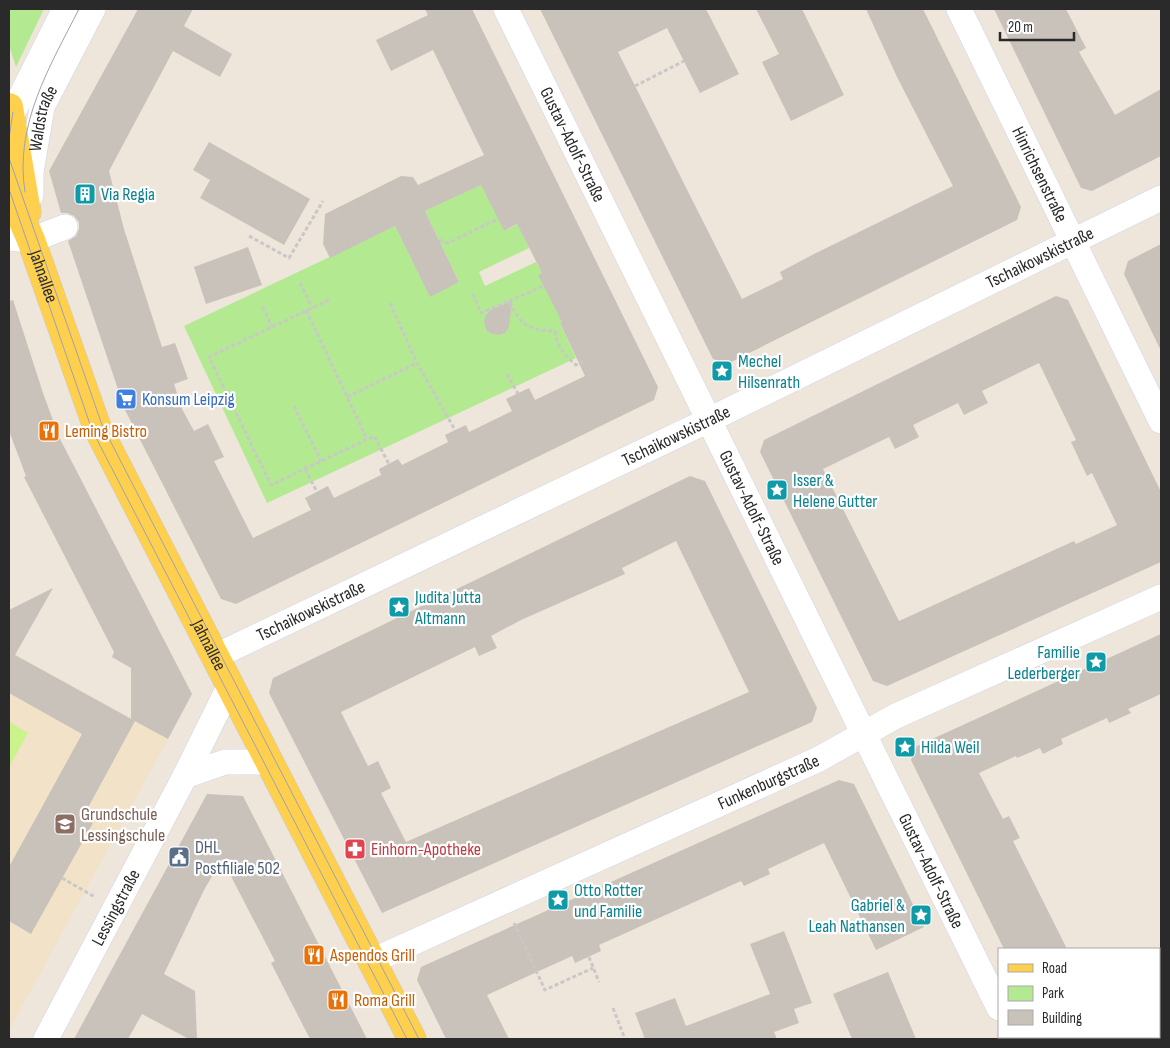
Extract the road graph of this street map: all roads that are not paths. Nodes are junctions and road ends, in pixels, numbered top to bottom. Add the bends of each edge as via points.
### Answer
1 (65, 9) edge
2 (94, 9) edge
3 (506, 9) edge
4 (959, 9) edge
5 (11, 116) edge
6 (9, 189) edge
7 (1161, 198) edge
8 (64, 227) dead end
9 (20, 239) edge
10 (1073, 240) junction
11 (709, 420) junction
12 (1161, 421) edge
13 (1161, 597) edge
14 (216, 656) junction
15 (230, 685) junction
16 (863, 734) junction
17 (270, 762) junction
18 (185, 776) junction
19 (372, 961) junction
20 (998, 1006) edge
21 (46, 1039) edge
22 (412, 1039) edge

1 - 5 street
2 - 9 street, Waldstraße via 40,115
3 - 11 street, Gustav-Adolf-Straße
4 - 10 street, Hinrichsenstraße
5 - 9 main road, Jahnallee
6 - 9 main road, Jahnallee
7 - 10 street, Tschaikowskistraße
8 - 9 street
9 - 14 main road, Jahnallee via 97,427
10 - 11 street, Tschaikowskistraße
10 - 12 street, Hinrichsenstraße
11 - 14 street, Tschaikowskistraße
11 - 16 street, Gustav-Adolf-Straße
13 - 16 street, Funkenburgstraße via 896,716
14 - 15 main road, Jahnallee
15 - 17 main road, Jahnallee
15 - 18 street, Lessingstraße
16 - 19 street, Funkenburgstraße via 820,759
16 - 20 street, Gustav-Adolf-Straße
17 - 18 street via 225,762
17 - 19 main road, Jahnallee
18 - 21 street, Lessingstraße
19 - 22 main road, Jahnallee

